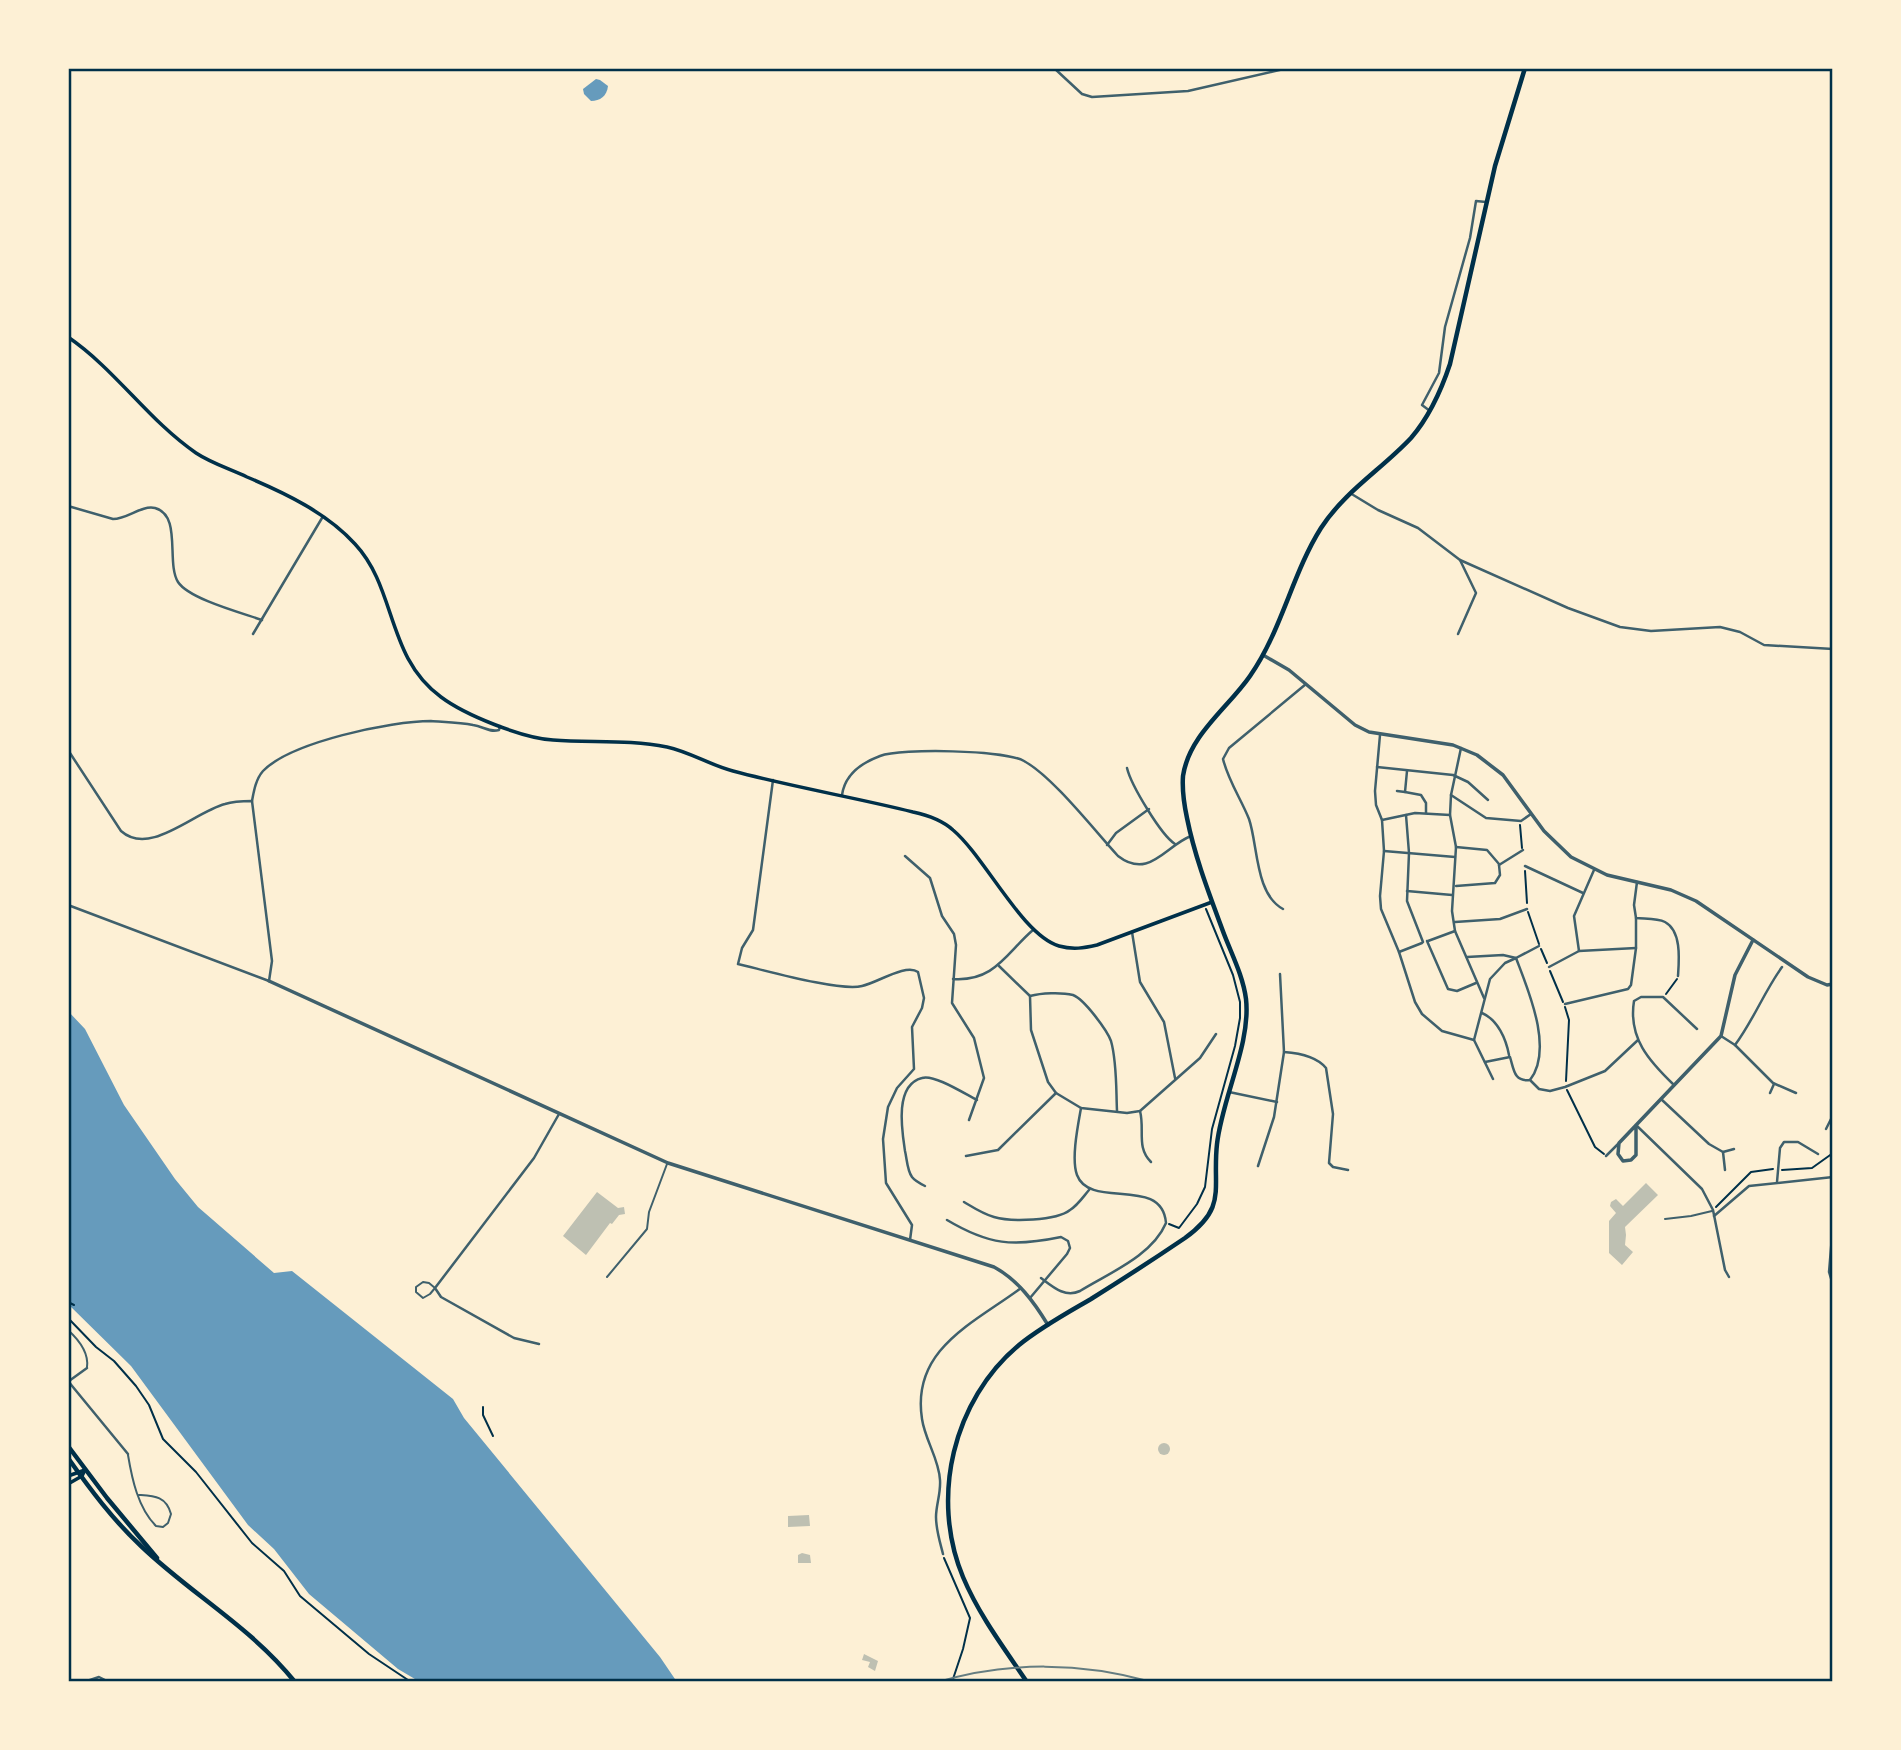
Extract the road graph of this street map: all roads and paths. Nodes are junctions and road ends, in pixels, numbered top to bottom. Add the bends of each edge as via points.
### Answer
1 (1054, 68) edge
2 (1289, 68) edge
3 (1525, 68) edge
4 (1486, 202) junction
5 (68, 337) edge
6 (1430, 411) junction
7 (1350, 493) junction
8 (68, 506) edge
9 (322, 518) junction
10 (1460, 560) junction
11 (262, 620) junction
12 (1458, 634) dead end
13 (253, 635) dead end
14 (1833, 649) edge
15 (1263, 655) junction
16 (1306, 684) junction
17 (500, 726) junction
18 (1380, 735) junction
19 (1461, 747) junction
20 (68, 750) edge
21 (1127, 768) dead end
22 (1377, 768) junction
23 (1407, 771) junction
24 (1453, 775) junction
25 (773, 780) junction
26 (1397, 791) dead end
27 (1405, 792) junction
28 (842, 795) junction
29 (1451, 795) junction
30 (1488, 800) dead end
31 (252, 801) junction
32 (1149, 809) junction
33 (1426, 813) junction
34 (1531, 814) junction
35 (1450, 815) junction
36 (1406, 816) junction
37 (1382, 820) junction
38 (1521, 821) junction
39 (1191, 836) junction
40 (1175, 844) junction
41 (1107, 845) junction
42 (1456, 847) junction
43 (1523, 850) joint
44 (1384, 851) junction
45 (1409, 853) junction
46 (905, 856) dead end
47 (1455, 857) junction
48 (1499, 864) junction
49 (1525, 866) joint
50 (1594, 870) junction
51 (1637, 882) junction
52 (1454, 886) junction
53 (1407, 891) junction
54 (1583, 892) junction
55 (1452, 894) junction
56 (1212, 902) junction
57 (68, 905) edge
58 (1205, 905) junction
59 (1283, 909) dead end
60 (1527, 909) junction
61 (1636, 918) junction
62 (1454, 922) junction
63 (1034, 929) junction
64 (1455, 931) junction
65 (1132, 932) junction
66 (1753, 940) junction
67 (1425, 942) junction
68 (1539, 946) junction
69 (1636, 948) junction
70 (1579, 951) junction
71 (1399, 952) junction
72 (1467, 957) junction
73 (1516, 958) junction
74 (999, 966) junction
75 (1549, 967) junction
76 (1782, 967) dead end
77 (1280, 974) dead end
78 (1678, 976) joint
79 (953, 979) junction
80 (269, 981) junction
81 (1476, 983) junction
82 (1833, 984) edge
83 (1030, 996) junction
84 (1663, 997) junction
85 (1484, 998) junction
86 (1564, 1004) junction
87 (1482, 1013) junction
88 (1697, 1029) dead end
89 (1216, 1034) dead end
90 (1721, 1036) junction
91 (1474, 1040) junction
92 (1638, 1040) junction
93 (1735, 1045) junction
94 (1284, 1052) junction
95 (1510, 1057) junction
96 (1485, 1062) junction
97 (1175, 1079) junction
98 (1493, 1079) dead end
99 (1530, 1080) junction
100 (1774, 1084) junction
101 (1675, 1086) junction
102 (1565, 1087) junction
103 (1228, 1091) junction
104 (1056, 1093) junction
105 (1770, 1093) dead end
106 (1796, 1093) dead end
107 (1661, 1099) junction
108 (977, 1100) junction
109 (1277, 1102) junction
110 (1080, 1108) junction
111 (1117, 1111) junction
112 (1140, 1111) junction
113 (559, 1114) junction
114 (1833, 1115) edge
115 (969, 1120) dead end
116 (1636, 1125) junction
117 (1826, 1129) dead end
118 (1619, 1143) junction
119 (1734, 1149) dead end
120 (1723, 1152) junction
121 (1833, 1153) edge
122 (1818, 1154) dead end
123 (966, 1156) dead end
124 (1606, 1156) joint
125 (668, 1163) junction
126 (1151, 1163) dead end
127 (1258, 1166) dead end
128 (1348, 1170) dead end
129 (1725, 1170) dead end
130 (1778, 1170) junction
131 (1833, 1178) edge
132 (1777, 1182) junction
133 (925, 1186) dead end
134 (1089, 1190) junction
135 (964, 1202) dead end
136 (1713, 1210) junction
137 (1714, 1216) junction
138 (1665, 1219) dead end
139 (947, 1220) dead end
140 (1166, 1223) junction
141 (1833, 1224) edge
142 (910, 1240) junction
143 (607, 1277) dead end
144 (1729, 1277) dead end
145 (1041, 1278) dead end
146 (1046, 1282) junction
147 (1833, 1285) edge
148 (435, 1288) junction
149 (1021, 1288) junction
150 (1030, 1298) junction
151 (68, 1302) edge
152 (74, 1306) dead end
153 (68, 1318) edge
154 (1048, 1325) junction
155 (68, 1330) edge
156 (539, 1344) dead end
157 (87, 1368) joint
158 (69, 1381) edge
159 (483, 1407) dead end
160 (493, 1436) dead end
161 (68, 1446) edge
162 (128, 1454) joint
163 (68, 1458) edge
164 (85, 1470) junction
165 (80, 1474) junction
166 (68, 1476) edge
167 (68, 1484) edge
168 (139, 1495) junction
169 (943, 1554) joint
170 (162, 1564) junction
171 (1027, 1681) edge
172 (84, 1682) edge
173 (109, 1682) edge
174 (295, 1682) edge
175 (411, 1682) edge
176 (952, 1682) edge

1 - 2 street via 1082,94 1092,97 1188,91
3 - 4 main road
4 - 6 main road via 1450,364
4 - 6 street via 1476,201 1447,318 1439,373 1422,405
5 - 9 main road via 195,452 275,489
6 - 7 main road via 1400,449
7 - 10 street via 1418,528
7 - 15 main road via 1313,542
8 - 11 street via 113,519 149,508 162,511 170,524 175,575 183,587
9 - 11 street
9 - 17 main road via 352,541 372,566 401,648 420,678 448,702
10 - 12 street via 1476,593
10 - 14 street via 1620,627 1651,631 1720,627 1764,645
11 - 13 street
15 - 16 street
15 - 39 main road via 1189,755 1183,787
16 - 18 street via 1355,725
16 - 59 street via 1229,748 1223,759 1249,821 1259,869 1272,900
17 - 25 main road via 543,740 666,747
17 - 31 street via 494,732 474,725 402,723 296,750 261,774
18 - 19 street
18 - 22 street
19 - 24 street
19 - 34 street via 1497,769
20 - 31 street via 121,831 134,839 151,840 223,804
21 - 32 street
22 - 23 street
22 - 37 street via 1375,791
23 - 24 street
23 - 27 street
24 - 29 street
24 - 30 street
25 - 28 main road
25 - 142 street via 753,930 738,964 848,988 910,968 918,972 924,998 912,1027 914,1069 888,1107 883,1139 886,1183 912,1224
26 - 27 street
27 - 33 street via 1421,795
28 - 41 street via 849,774 883,754 1007,754 1042,774
28 - 63 main road via 926,815 948,826
29 - 35 street
29 - 38 street via 1486,818
31 - 80 street via 271,951
32 - 40 street
32 - 41 street
33 - 35 street
33 - 36 street
34 - 38 street
34 - 50 street via 1556,845
35 - 42 street
36 - 37 street
36 - 45 street
37 - 44 street
38 - 43 path
39 - 40 street
39 - 56 main road
40 - 41 street via 1152,862 1136,864 1123,860
42 - 47 street
42 - 48 street via 1487,850
43 - 48 street
44 - 45 street
44 - 71 street via 1381,909
45 - 47 street
45 - 53 street
46 - 79 street via 929,878 942,916 954,934
47 - 52 street
48 - 52 street via 1495,883
49 - 54 street
49 - 60 path
50 - 51 street
50 - 54 street
51 - 61 street
51 - 66 street via 1696,901
52 - 55 street
53 - 55 street
53 - 67 street
54 - 70 street via 1574,916
55 - 62 street
56 - 58 main road
56 - 103 main road via 1246,1001 1245,1029
57 - 80 street
58 - 65 main road
58 - 140 path via 1235,983 1239,1026 1212,1129 1202,1193 1179,1228
60 - 62 street via 1500,919
60 - 68 path
61 - 69 street
61 - 78 street via 1669,925 1679,955
62 - 64 street
63 - 65 main road via 1053,944 1074,949
63 - 74 street
64 - 67 street
64 - 72 street
65 - 97 street via 1140,982 1164,1022
66 - 82 street via 1808,977
66 - 90 street via 1735,975
67 - 71 street
67 - 81 street via 1448,989 1457,991
68 - 73 street
68 - 75 path
69 - 70 street
69 - 86 street via 1628,989
70 - 75 street
71 - 91 street via 1415,1002 1426,1020 1442,1031
72 - 73 street
72 - 81 street
73 - 85 street via 1494,974
73 - 99 street via 1533,1002 1539,1034 1535,1073
74 - 79 street
74 - 83 street
75 - 86 path
76 - 93 street
77 - 94 street
78 - 84 path
79 - 108 street via 951,1003 974,1038 983,1070 984,1083
80 - 113 street
81 - 85 street
83 - 104 street via 1031,1030
83 - 111 street via 1076,997 1104,1028 1112,1044
84 - 88 street
84 - 92 street via 1634,1001
85 - 87 street
86 - 102 path via 1569,1020
87 - 91 street
87 - 95 street via 1500,1031
89 - 97 street via 1200,1058
90 - 93 street
90 - 101 street
91 - 96 street
92 - 101 street via 1653,1065
92 - 102 street via 1605,1071
93 - 100 street
94 - 109 street
94 - 128 street via 1324,1065 1333,1114 1329,1163
95 - 96 street
95 - 99 street via 1516,1076
96 - 98 street
97 - 112 street
99 - 102 street via 1539,1089
100 - 105 street
100 - 106 street
101 - 107 street
102 - 124 path via 1595,1147
103 - 109 street
103 - 154 main road via 1217,1144 1216,1195 1206,1220 1163,1253
104 - 110 street
104 - 123 street via 998,1150
107 - 116 street
107 - 120 street
108 - 115 street
108 - 133 street via 930,1078 919,1079 909,1089 901,1124 909,1170
109 - 127 street
110 - 111 street
110 - 134 street via 1076,1170
111 - 112 street
112 - 126 street via 1142,1148
113 - 125 street
113 - 148 street via 534,1158
114 - 117 street
116 - 118 street
116 - 118 street via 1637,1152 1631,1160 1619,1157
116 - 136 street via 1702,1189
118 - 124 street
119 - 120 street
120 - 129 street
121 - 130 path via 1812,1168
122 - 130 street via 1798,1142 1784,1142
125 - 142 street
125 - 143 lane via 647,1228
130 - 132 street
130 - 136 path via 1751,1172
131 - 132 street
132 - 137 street via 1749,1186
134 - 135 street via 1071,1210 1044,1218 1001,1219
134 - 140 street via 1146,1198 1162,1210
136 - 137 street
136 - 138 lane
137 - 144 street
139 - 146 street via 1001,1243 1065,1238 1069,1251
140 - 146 street via 1146,1250 1080,1291 1070,1294
141 - 147 street via 1829,1272
142 - 149 street via 994,1267
145 - 146 street
146 - 150 street
148 - 148 lane via 423,1298 416,1292 423,1282
148 - 156 street via 441,1297 514,1338
149 - 150 street
149 - 169 street via 953,1336 933,1361 921,1387 925,1435 940,1480 936,1516
150 - 154 street
151 - 152 path
153 - 175 path via 132,1381 149,1405 163,1439 196,1472 252,1543 284,1571 300,1596 369,1654
154 - 171 main road via 1010,1353 985,1382 961,1426 949,1476 948,1519 957,1562 976,1603
155 - 157 lane via 87,1355
157 - 158 street
158 - 162 street
159 - 160 path
161 - 164 main road
162 - 168 lane
163 - 165 main road
164 - 165 main road
164 - 170 main road
165 - 166 main road
165 - 167 main road
165 - 170 main road via 124,1529
168 - 168 lane via 164,1501 171,1514 168,1523 154,1525
169 - 176 path via 970,1618
170 - 174 main road via 243,1628
172 - 173 street via 99,1677

